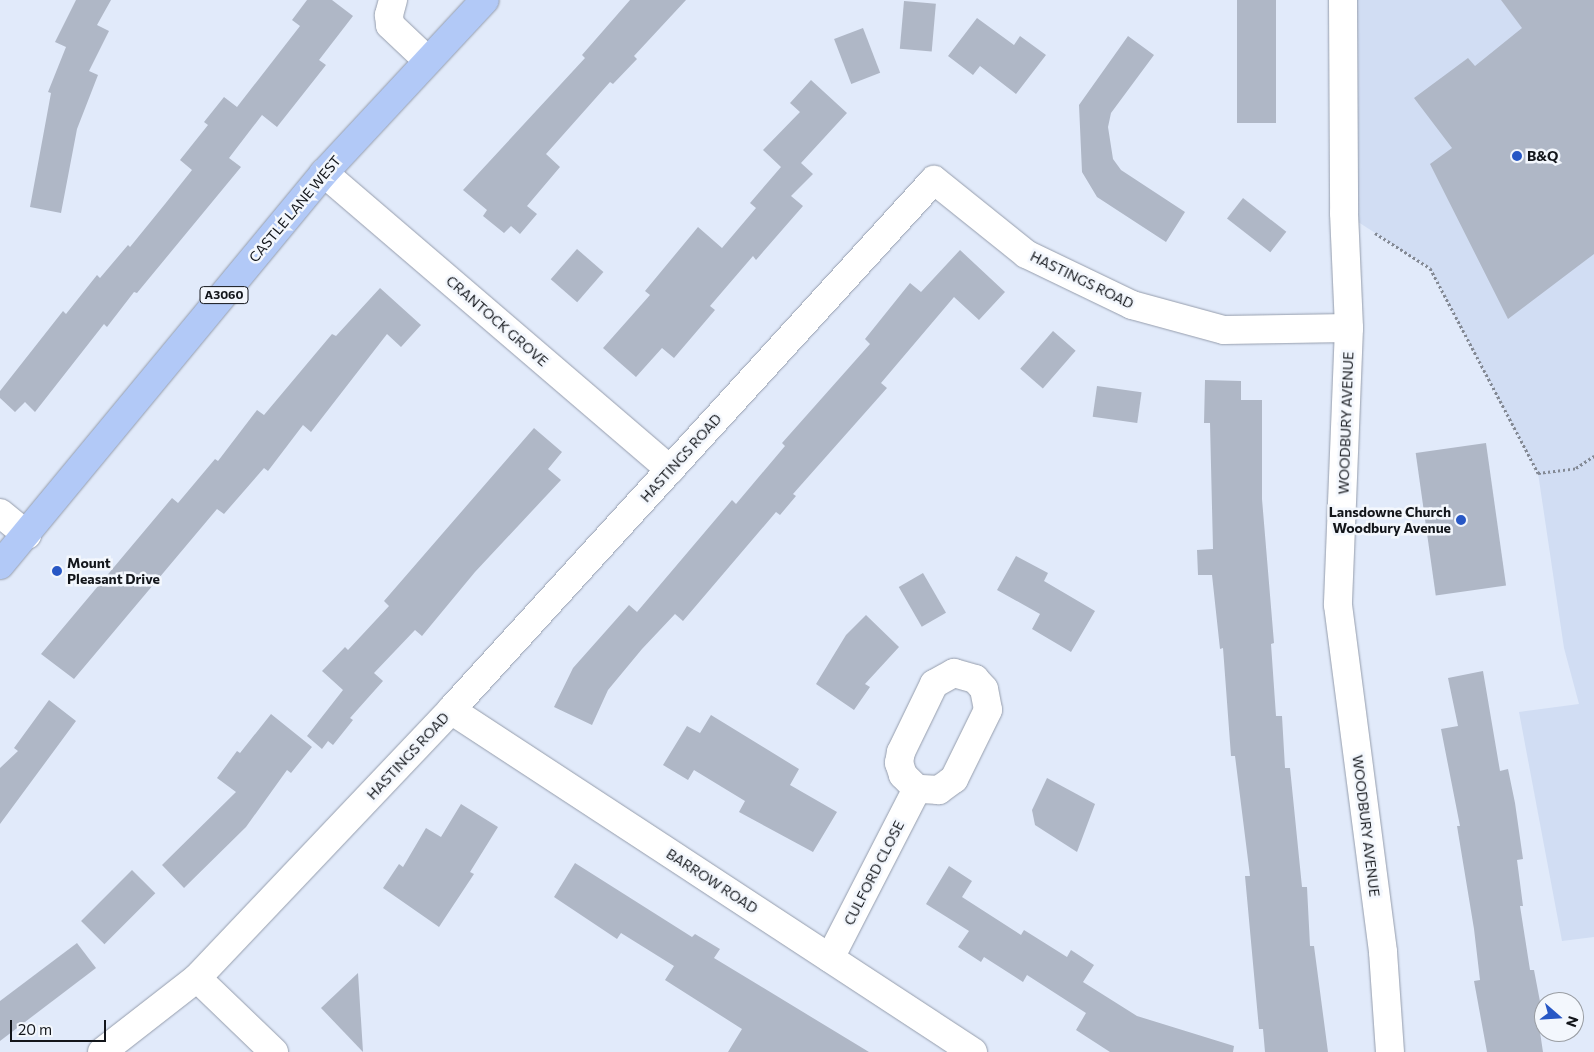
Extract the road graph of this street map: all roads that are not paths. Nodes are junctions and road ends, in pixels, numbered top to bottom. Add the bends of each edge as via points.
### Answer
1 (393, 0) edge
2 (485, 0) edge
3 (1343, 0) edge
4 (427, 60) junction
5 (324, 173) junction
6 (1350, 328) junction
7 (670, 470) junction
8 (0, 513) edge
9 (27, 535) junction
10 (0, 565) edge
11 (451, 710) junction
12 (917, 789) dead end
13 (830, 958) junction
14 (197, 978) junction
15 (102, 1052) edge
16 (274, 1052) edge
17 (974, 1052) edge
18 (1390, 1052) edge

1 - 4 street via 390,25
2 - 4 main road, CASTLE LANE WEST / A3060
3 - 6 street, WOODBURY AVENUE via 1344,213
4 - 5 main road, CASTLE LANE WEST / A3060
5 - 7 street, CRANTOCK GROVE
5 - 9 main road, CASTLE LANE WEST / A3060
6 - 7 street, HASTINGS ROAD via 1224,330 1132,305 1026,254 934,180
6 - 18 street, WOODBURY AVENUE via 1338,606 1382,952
7 - 11 street, HASTINGS ROAD
8 - 9 street
9 - 10 main road, CASTLE LANE WEST / A3060
11 - 13 street, BARROW ROAD
11 - 14 street, HASTINGS ROAD
12 - 13 street, CULFORD CLOSE
13 - 17 street, BARROW ROAD
14 - 15 street, HASTINGS ROAD
14 - 16 street

